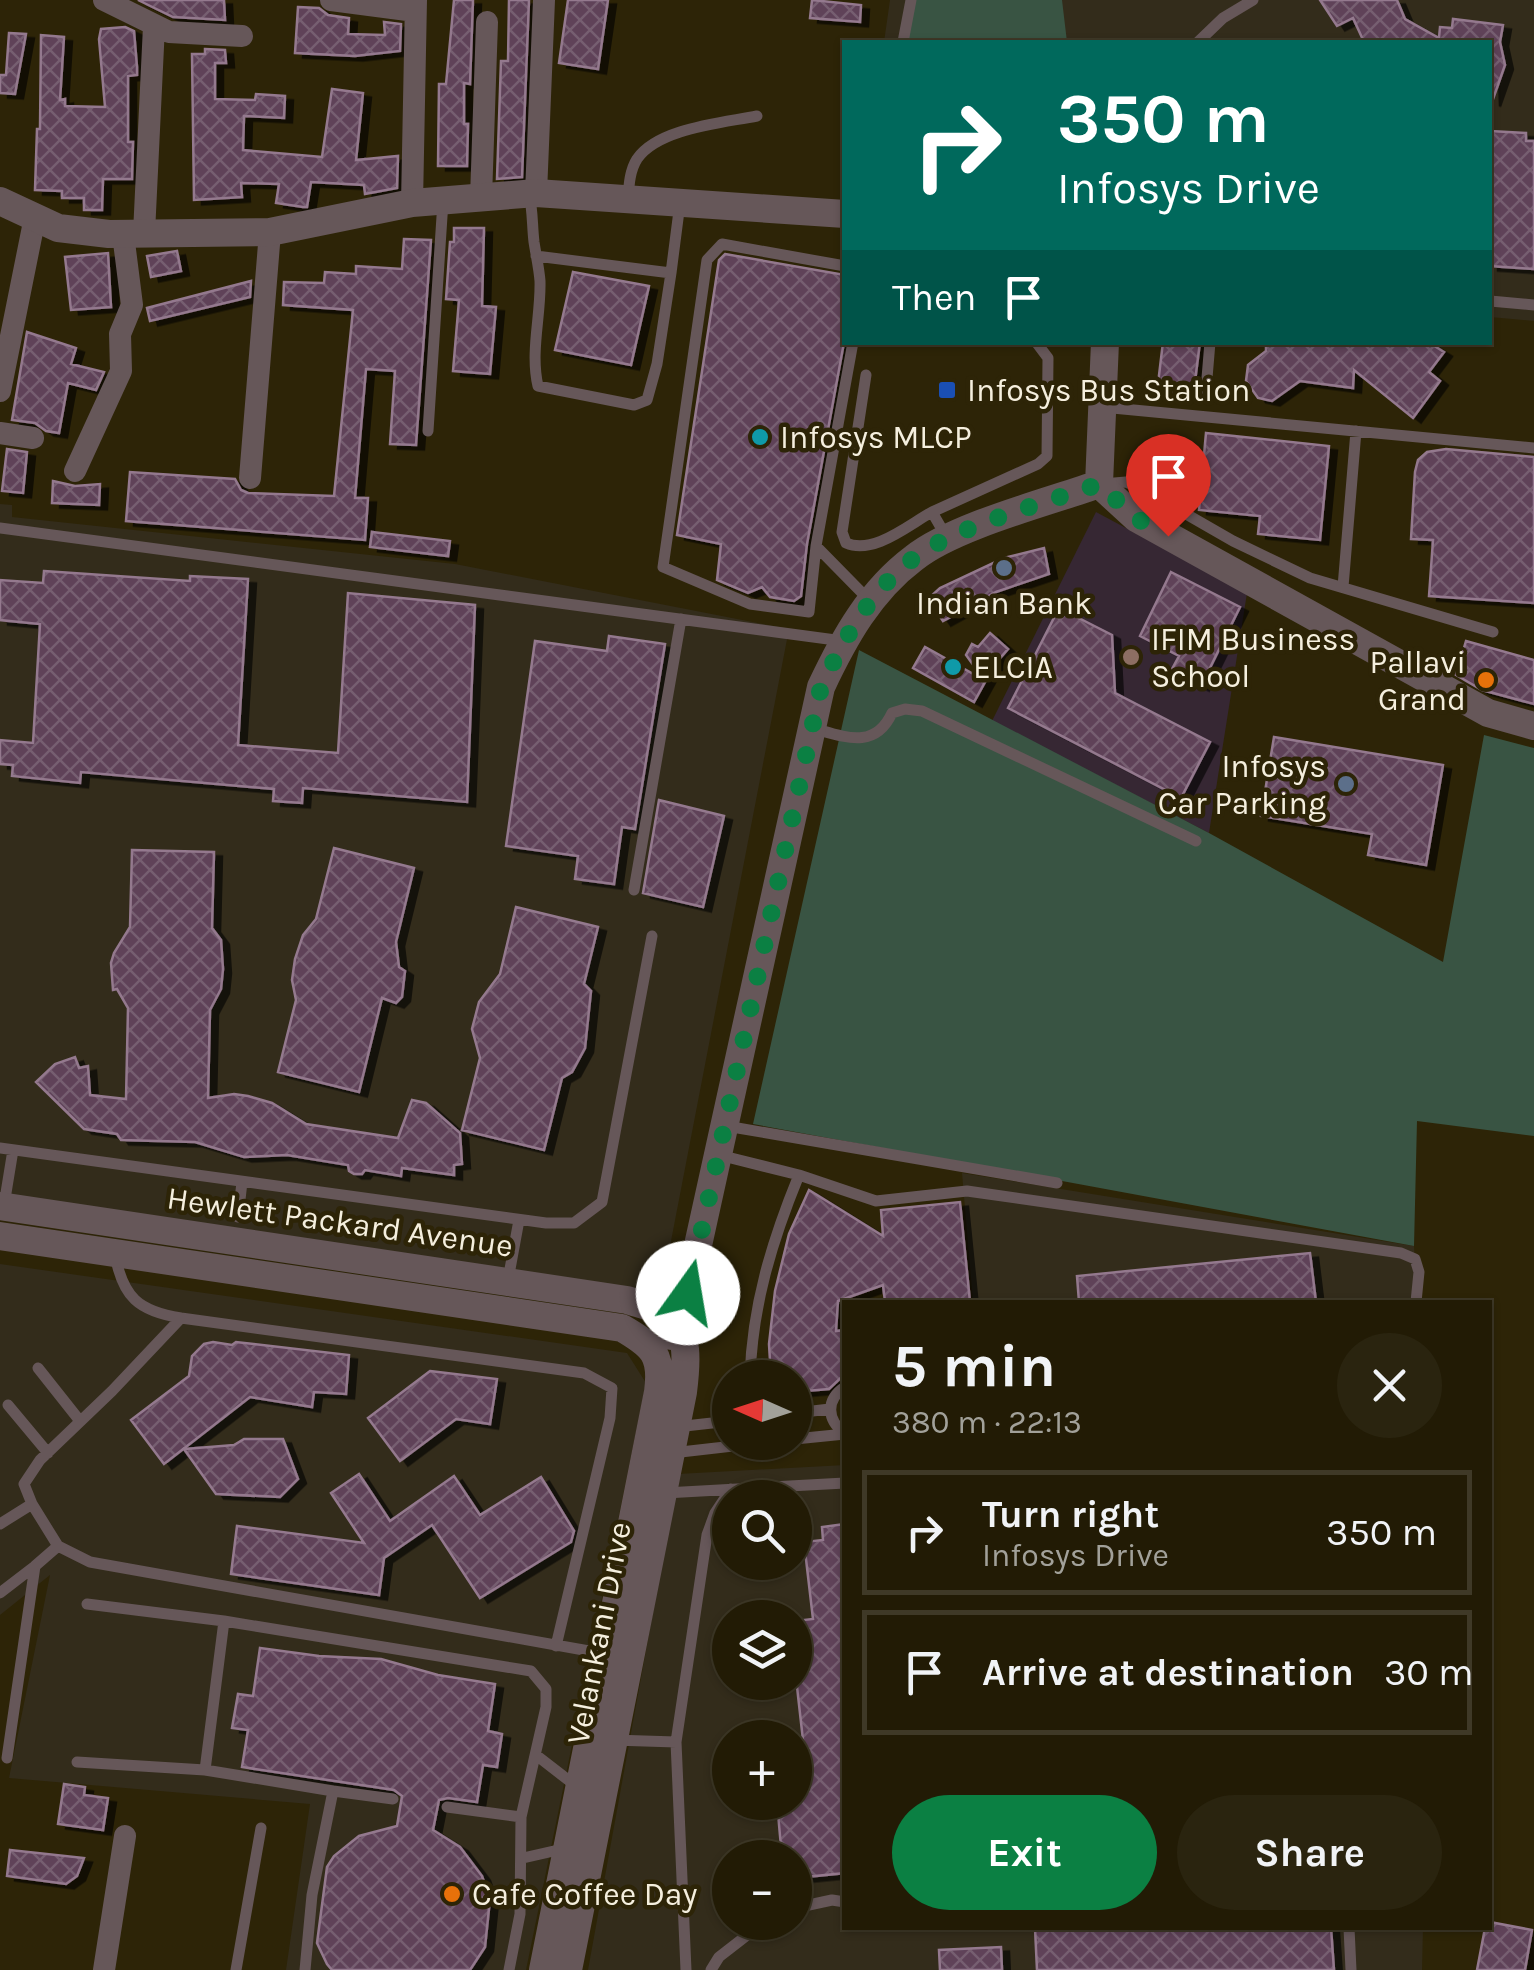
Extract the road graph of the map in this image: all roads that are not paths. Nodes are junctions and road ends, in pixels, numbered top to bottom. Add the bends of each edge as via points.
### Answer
1 (104, 0) edge
2 (331, 0) edge
3 (544, 0) edge
4 (912, 0) edge
5 (1253, 0) edge
6 (416, 5) edge
7 (487, 22) dead end
8 (154, 26) junction
9 (242, 36) dead end
10 (903, 40) edge
11 (1200, 40) edge
12 (757, 116) dead end
13 (532, 194) junction
14 (481, 198) junction
15 (628, 199) junction
16 (443, 200) junction
17 (0, 201) edge
18 (680, 202) junction
19 (412, 203) junction
20 (842, 214) edge
21 (35, 217) junction
22 (270, 232) junction
23 (134, 234) junction
24 (536, 256) junction
25 (842, 265) edge
26 (671, 273) junction
27 (1492, 301) edge
28 (1534, 305) edge
29 (852, 345) edge
30 (1038, 345) edge
31 (1108, 345) edge
32 (1210, 345) edge
33 (866, 375) dead end
34 (1206, 390) dead end
35 (0, 391) edge
36 (1102, 408) junction
37 (428, 431) dead end
38 (1356, 431) junction
39 (0, 433) edge
40 (33, 438) dead end
41 (1534, 448) edge
42 (75, 471) dead end
43 (250, 478) dead end
44 (1099, 484) junction
45 (932, 512) junction
46 (0, 528) edge
47 (947, 538) junction
48 (816, 546) junction
49 (1343, 588) junction
50 (870, 601) junction
51 (681, 619) junction
52 (1493, 632) dead end
53 (842, 641) junction
54 (1534, 726) edge
55 (812, 728) junction
56 (1196, 841) dead end
57 (634, 890) dead end
58 (652, 936) dead end
59 (726, 1126) junction
60 (6, 1149) edge
61 (719, 1155) junction
62 (800, 1175) junction
63 (242, 1182) junction
64 (1057, 1184) dead end
65 (2, 1206) edge
66 (238, 1217) dead end
67 (519, 1220) junction
68 (0, 1236) edge
69 (115, 1253) junction
70 (508, 1282) junction
71 (1416, 1300) edge
72 (181, 1318) junction
73 (674, 1321) junction
74 (650, 1349) junction
75 (752, 1360) edge
76 (38, 1368) dead end
77 (842, 1390) edge
78 (8, 1405) dead end
79 (830, 1409) junction
80 (812, 1411) edge
81 (80, 1421) junction
82 (712, 1427) edge
83 (842, 1430) edge
84 (842, 1433) edge
85 (812, 1437) edge
86 (673, 1440) junction
87 (712, 1441) edge
88 (48, 1452) junction
89 (842, 1483) edge
90 (812, 1485) edge
91 (712, 1490) edge
92 (663, 1493) junction
93 (32, 1504) junction
94 (712, 1519) edge
95 (0, 1524) edge
96 (58, 1546) junction
97 (35, 1566) junction
98 (0, 1593) edge
99 (87, 1604) dead end
100 (224, 1621) junction
101 (556, 1646) junction
102 (606, 1654) junction
103 (613, 1740) junction
104 (676, 1742) junction
105 (536, 1755) junction
106 (8, 1758) dead end
107 (77, 1762) dead end
108 (204, 1770) junction
109 (579, 1789) junction
110 (333, 1791) junction
111 (393, 1800) dead end
112 (447, 1807) dead end
113 (521, 1817) junction
114 (261, 1828) dead end
115 (125, 1836) dead end
116 (567, 1848) junction
117 (523, 1858) junction
118 (842, 1902) edge
119 (812, 1904) edge
120 (1349, 1930) edge
121 (741, 1940) edge
122 (104, 1970) edge
123 (236, 1970) edge
124 (304, 1970) edge
125 (509, 1970) edge
126 (543, 1970) edge
127 (568, 1970) edge
128 (686, 1970) edge
129 (711, 1970) edge
130 (1351, 1970) edge

1 - 8 street
2 - 6 street
3 - 13 street
4 - 10 lane
5 - 11 lane
6 - 19 street
7 - 14 street
8 - 9 street
8 - 23 street
12 - 15 lane via 664,139 638,156
13 - 14 street
13 - 15 street
13 - 24 lane
14 - 16 street
15 - 18 street
16 - 19 street
16 - 37 lane
17 - 21 street
18 - 20 street
18 - 26 lane
19 - 22 street
21 - 23 street via 58,228
21 - 35 street
22 - 23 street
22 - 43 street
23 - 42 street via 121,371
24 - 26 lane
24 - 26 lane via 538,386 634,404 647,400
25 - 48 lane via 722,244 707,260 663,566 750,604 809,612
27 - 28 lane
29 - 48 lane
30 - 45 lane via 1048,358 1047,456
31 - 36 street
32 - 34 lane
33 - 45 lane via 842,532 846,543 868,546
36 - 38 lane
36 - 44 street
38 - 41 lane
38 - 49 lane
39 - 40 street
44 - 47 street
44 - 49 lane via 1126,482 1232,541
44 - 54 street via 1136,518 1488,713
45 - 47 lane
46 - 51 lane
47 - 50 street via 914,558
48 - 50 lane
49 - 52 lane
50 - 53 street
51 - 53 lane
51 - 57 lane
53 - 55 street
55 - 56 lane via 876,736 892,713 922,710
55 - 59 street
58 - 67 lane via 602,1202 574,1223
59 - 61 street
59 - 64 lane
60 - 63 lane
60 - 65 lane
61 - 62 lane
61 - 73 street
62 - 71 lane via 876,1201 968,1191 1401,1253 1415,1259
62 - 75 lane via 775,1234 756,1308
63 - 66 lane
63 - 67 lane
65 - 70 street, Hewlett Packard Avenue
67 - 70 lane
68 - 69 street, Hewlett Packard Avenue
69 - 72 lane via 124,1289 138,1303
69 - 74 street, Hewlett Packard Avenue via 622,1328
70 - 73 street, Hewlett Packard Avenue via 626,1300
72 - 81 lane
72 - 101 lane via 584,1372 612,1388
73 - 74 street
73 - 86 street, Velankani Drive via 686,1362
74 - 102 street, Velankani Drive via 661,1368 658,1392
76 - 81 lane
77 - 79 lane
78 - 88 lane
79 - 80 lane
79 - 83 lane
81 - 88 lane
82 - 86 lane
84 - 85 lane
86 - 87 lane
86 - 92 street, Velankani Drive
88 - 93 lane via 24,1484
89 - 90 lane
91 - 92 lane
92 - 103 street, Velankani Drive
93 - 95 lane
93 - 96 lane
94 - 104 lane
96 - 97 lane
96 - 101 lane via 90,1562
97 - 98 lane
97 - 106 lane
99 - 100 lane
100 - 105 lane via 531,1670 546,1689
100 - 108 lane
101 - 102 lane
102 - 109 street, Velankani Drive
103 - 104 lane
103 - 127 street, Velankani Drive
104 - 128 lane
105 - 109 lane
105 - 113 lane
107 - 108 lane
108 - 110 lane
109 - 116 street, Velankani Drive
110 - 111 lane
110 - 124 lane
112 - 113 lane
113 - 117 lane
114 - 123 lane
115 - 122 street
116 - 117 lane
116 - 126 street, Velankani Drive
117 - 125 lane
118 - 119 lane
120 - 130 lane
121 - 129 lane

